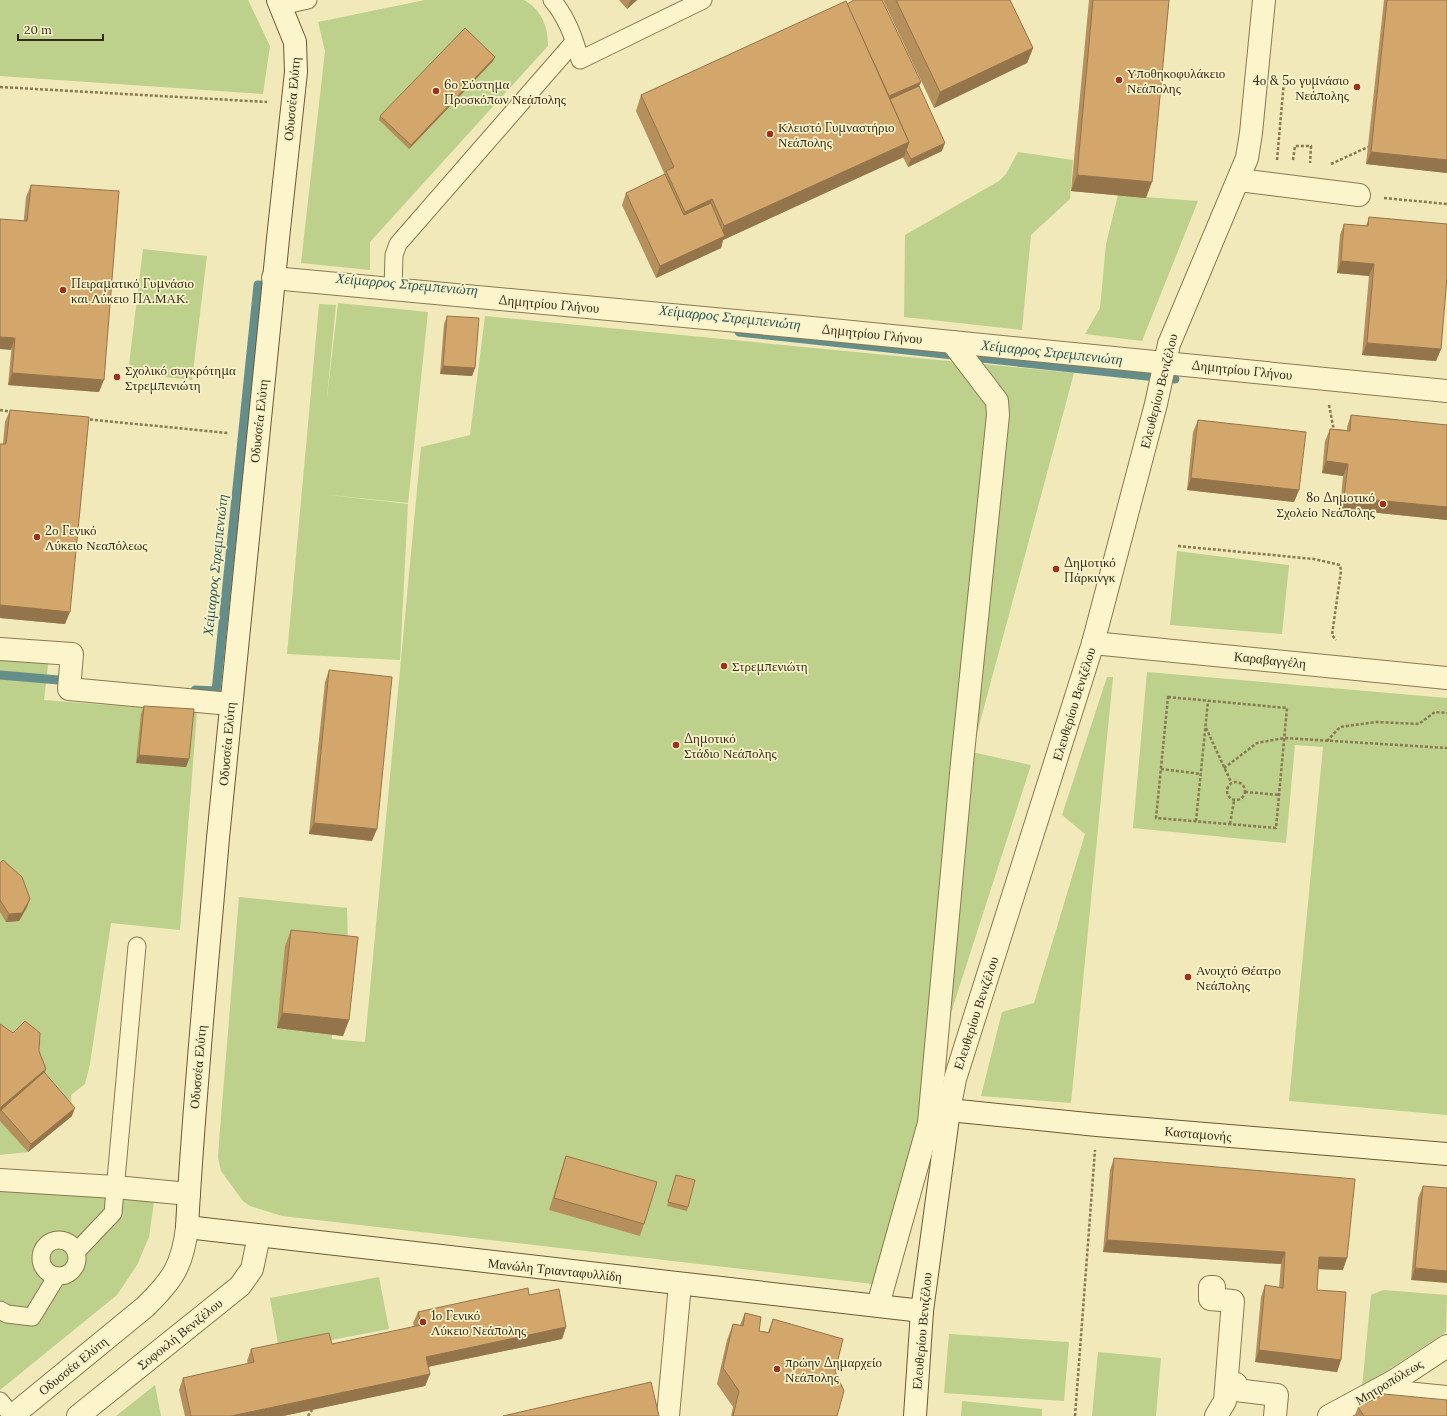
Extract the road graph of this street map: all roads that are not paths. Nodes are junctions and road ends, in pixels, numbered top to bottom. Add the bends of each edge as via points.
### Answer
1 (308, 0) edge
2 (552, 0) edge
3 (703, 0) edge
4 (1264, 0) edge
5 (280, 3) edge
6 (574, 42) junction
7 (1239, 180) junction
8 (1359, 195) road end
9 (273, 278) junction
10 (393, 290) junction
11 (952, 342) junction
12 (1164, 362) junction
13 (1447, 390) edge
14 (1093, 643) junction
15 (0, 649) edge
16 (1447, 678) edge
17 (230, 704) junction
18 (137, 946) dead end
19 (949, 1110) junction
20 (1447, 1154) edge
21 (0, 1180) edge
22 (115, 1187) junction
23 (189, 1194) junction
24 (187, 1227) junction
25 (259, 1236) junction
26 (76, 1252) junction
27 (57, 1276) junction
28 (680, 1284) junction
29 (1214, 1287) dead end
30 (1241, 1288) dead end
31 (878, 1305) junction
32 (0, 1310) edge
33 (922, 1310) junction
34 (1447, 1346) edge
35 (1235, 1368) junction
36 (1394, 1381) junction
37 (1447, 1397) edge
38 (0, 1401) edge
39 (12, 1416) edge
40 (78, 1416) edge
41 (668, 1416) edge
42 (915, 1416) edge
43 (1216, 1416) edge
44 (1275, 1416) edge
45 (1329, 1416) edge

1 - 5 lane
2 - 6 lane via 558,6
3 - 6 lane via 580,60
4 - 7 street, Ελευθερίου Βενιζέλου via 1251,133 1247,158
5 - 9 street, Οδυσσέα Ελύτη via 295,42 296,52
6 - 10 lane via 398,244 394,255
7 - 8 street
7 - 12 street, Ελευθερίου Βενιζέλου via 1173,332
9 - 10 street, Δημητρίου Γλήνου
9 - 17 street, Οδυσσέα Ελύτη
10 - 11 street, Δημητρίου Γλήνου
11 - 12 street, Δημητρίου Γλήνου
11 - 31 street via 993,395 997,402 998,415 930,1123
12 - 13 street, Δημητρίου Γλήνου
12 - 14 street, Ελευθερίου Βενιζέλου via 1156,404
14 - 16 street, Καραβαγγέλη
14 - 19 street, Ελευθερίου Βενιζέλου via 957,1071
15 - 17 street via 72,654 69,689
17 - 23 street, Οδυσσέα Ελύτη
18 - 22 lane
19 - 20 street, Κασταμονής via 1097,1126
19 - 33 street, Ελευθερίου Βενιζέλου
21 - 22 street
22 - 23 street
22 - 26 lane via 112,1213
23 - 24 street, Οδυσσέα Ελύτη
24 - 25 street, Μανώλη Τριανταφυλλίδη
24 - 39 street, Οδυσσέα Ελύτη via 178,1268 161,1292
25 - 28 street, Μανώλη Τριανταφυλλίδη
25 - 40 street, Σοφοκλή Βενιζέλου via 252,1269 240,1286
26 - 27 lane via 76,1264 73,1269 63,1276
26 - 27 lane via 69,1242 63,1240 58,1239 46,1244 41,1254 42,1266
27 - 32 lane via 32,1317 7,1314
28 - 31 street, Μανώλη Τριανταφυλλίδη
28 - 41 street
29 - 35 street via 1210,1287 1210,1299 1233,1301
30 - 35 street
31 - 33 street, Μανώλη Τριανταφυλλίδη
33 - 42 street, Ελευθερίου Βενιζέλου
34 - 36 street, Μητροπόλεως
35 - 43 street via 1225,1401
35 - 44 street via 1236,1390 1277,1395
36 - 37 street via 1402,1392
36 - 45 street, Μητροπόλεως
38 - 39 lane

